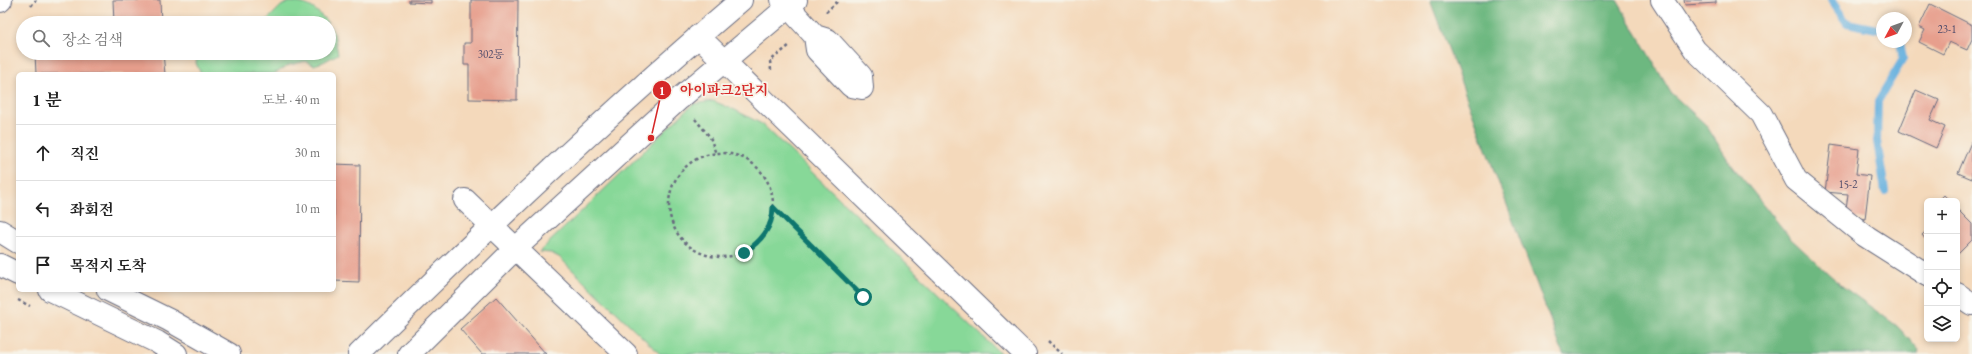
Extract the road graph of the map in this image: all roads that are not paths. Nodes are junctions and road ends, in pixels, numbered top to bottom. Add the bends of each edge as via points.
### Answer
1 (740, 0) edge
2 (1662, 0) edge
3 (789, 2) edge
4 (698, 36) junction
5 (815, 36) dead end
6 (724, 61) junction
7 (465, 200) dead end
8 (491, 225) junction
9 (0, 231) edge
10 (16, 241) edge
11 (515, 249) junction
12 (0, 265) edge
13 (16, 273) edge
14 (1924, 273) edge
15 (54, 292) edge
16 (112, 292) edge
17 (1960, 296) edge
18 (1972, 304) edge
19 (176, 354) edge
20 (229, 354) edge
21 (359, 354) edge
22 (409, 354) edge
23 (626, 354) edge
24 (1025, 354) edge

1 - 4 street
2 - 14 street via 1695,50 1761,114 1796,180 1864,234
3 - 5 street
3 - 6 street
4 - 6 street
4 - 8 street
6 - 11 street
6 - 24 street
7 - 8 street
8 - 11 street
8 - 21 street
9 - 10 street
11 - 22 street
11 - 23 street
12 - 13 street
15 - 19 street via 157,342
16 - 20 street
17 - 18 street

